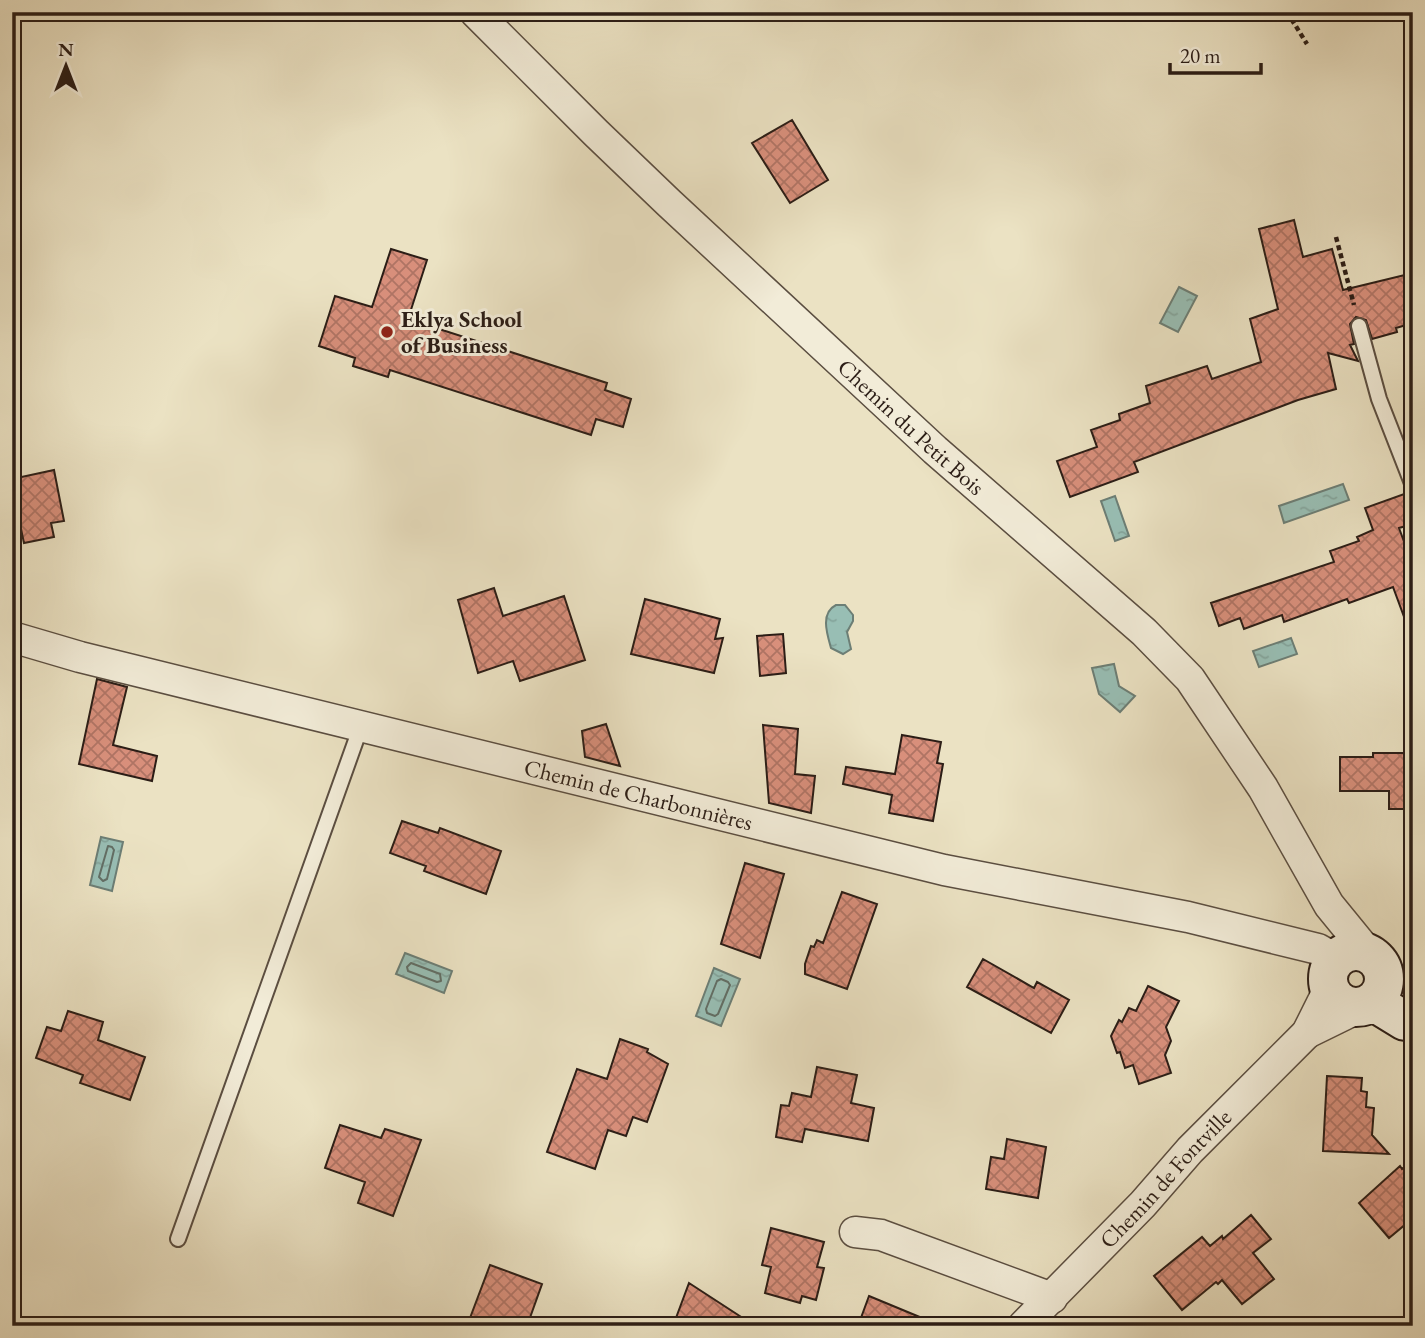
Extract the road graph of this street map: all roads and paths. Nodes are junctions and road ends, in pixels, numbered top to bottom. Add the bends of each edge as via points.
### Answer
1 (475, 12) edge
2 (1287, 12) edge
3 (1307, 44) dead end
4 (1336, 237) dead end
5 (1359, 326) joint
6 (1413, 486) edge
7 (12, 637) edge
8 (361, 726) junction
9 (1372, 990) edge
10 (855, 1232) dead end
11 (178, 1239) dead end
12 (1052, 1298) junction
13 (1023, 1326) edge

1 - 9 street, Chemin du Petit Bois via 596,133 1190,679 1263,788
2 - 3 path
4 - 5 path
5 - 6 lane via 1379,399
7 - 8 street, Chemin de Charbonnières
8 - 9 street, Chemin de Charbonnières via 944,870 1188,917 1318,949
8 - 11 lane
9 - 12 street, Chemin de Fontville via 1307,1033
10 - 12 street via 881,1235
12 - 13 street, Chemin de Fontville

